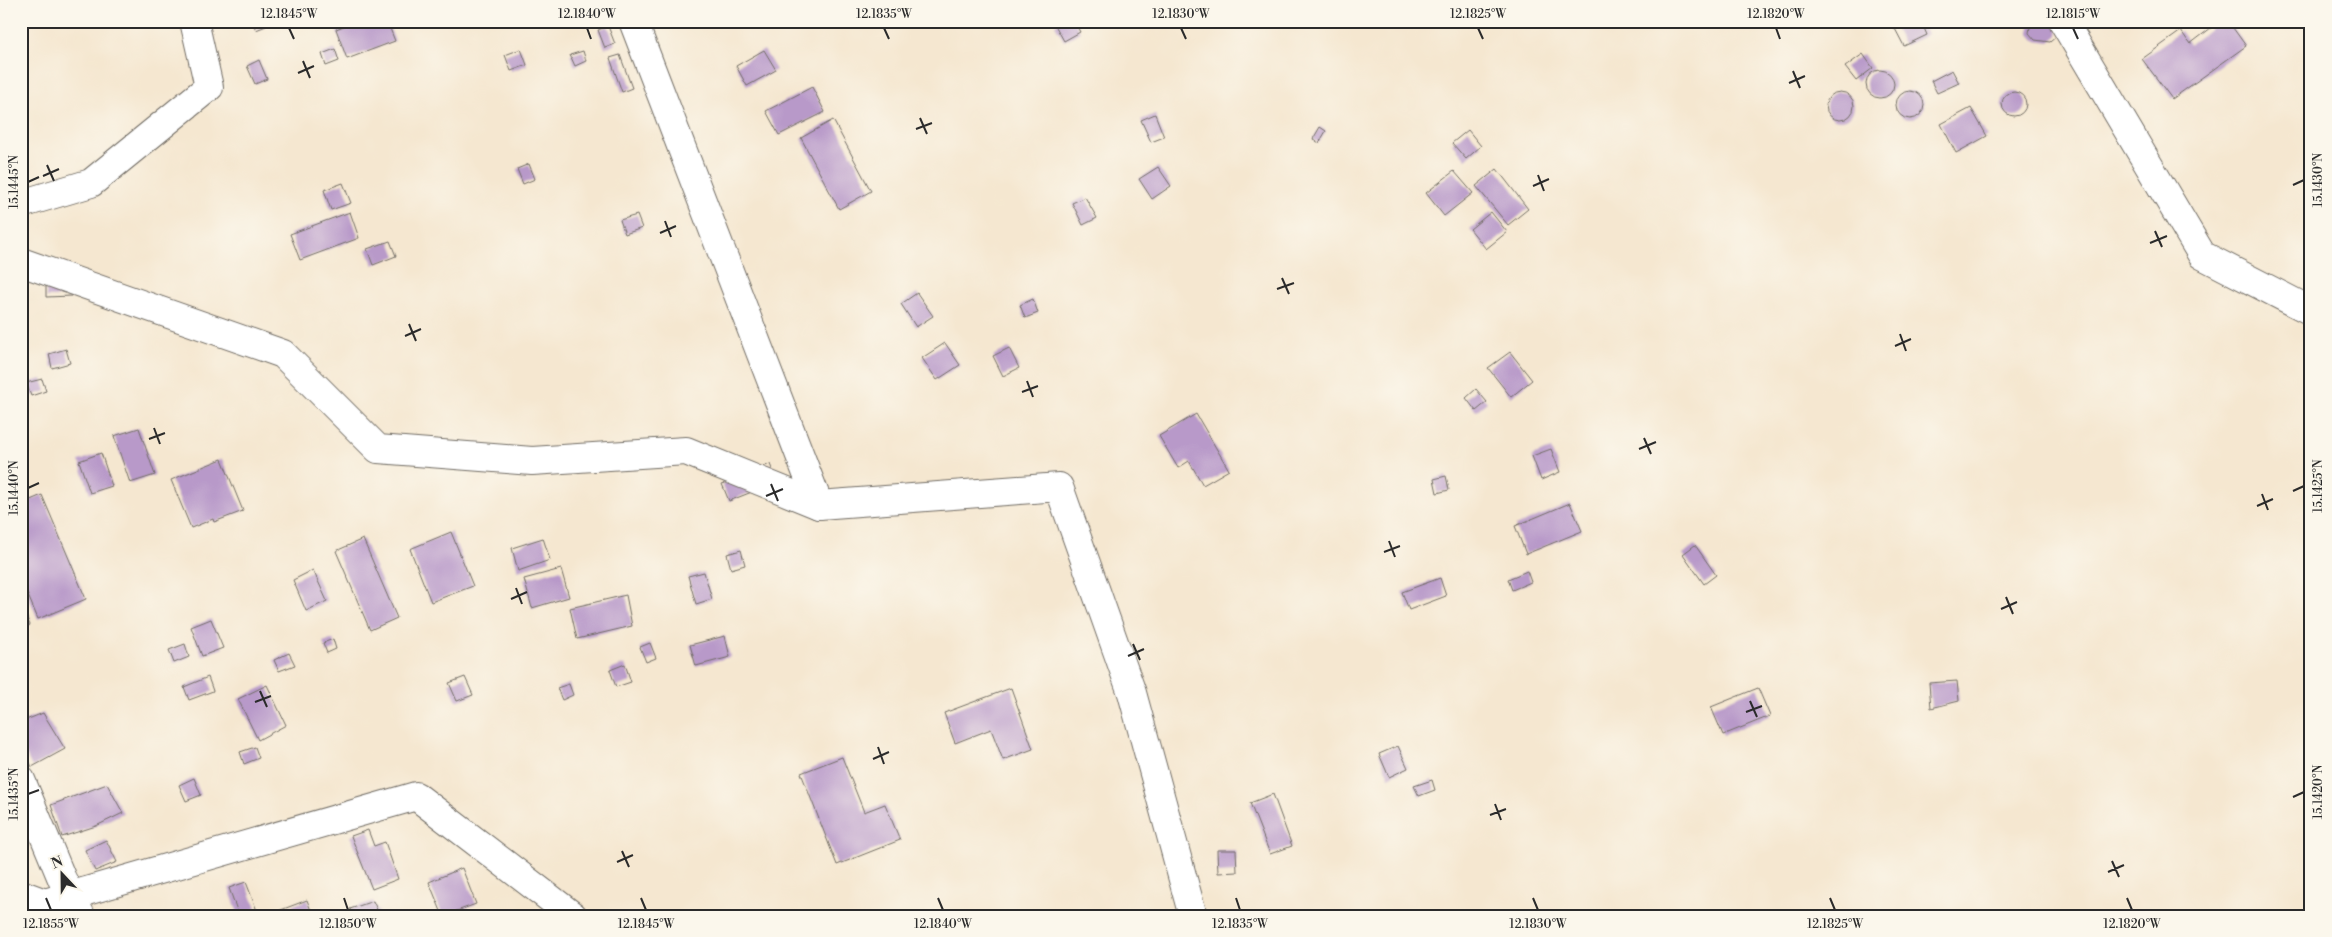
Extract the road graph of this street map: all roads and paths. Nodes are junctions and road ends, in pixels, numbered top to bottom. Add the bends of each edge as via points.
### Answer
1 (194, 21) edge
2 (633, 21) edge
3 (2063, 21) edge
4 (21, 204) edge
5 (21, 262) edge
6 (2311, 311) edge
7 (819, 505) junction
8 (21, 780) edge
9 (21, 894) edge
10 (76, 906) edge
11 (573, 916) edge
12 (1194, 916) edge

1 - 4 street via 209,87 91,183
2 - 7 street
3 - 6 street via 2202,255
5 - 7 street via 283,354 378,449 532,461 686,451
7 - 12 street via 1059,487 1132,693
8 - 10 street
9 - 10 street via 45,903
10 - 11 street via 416,796

